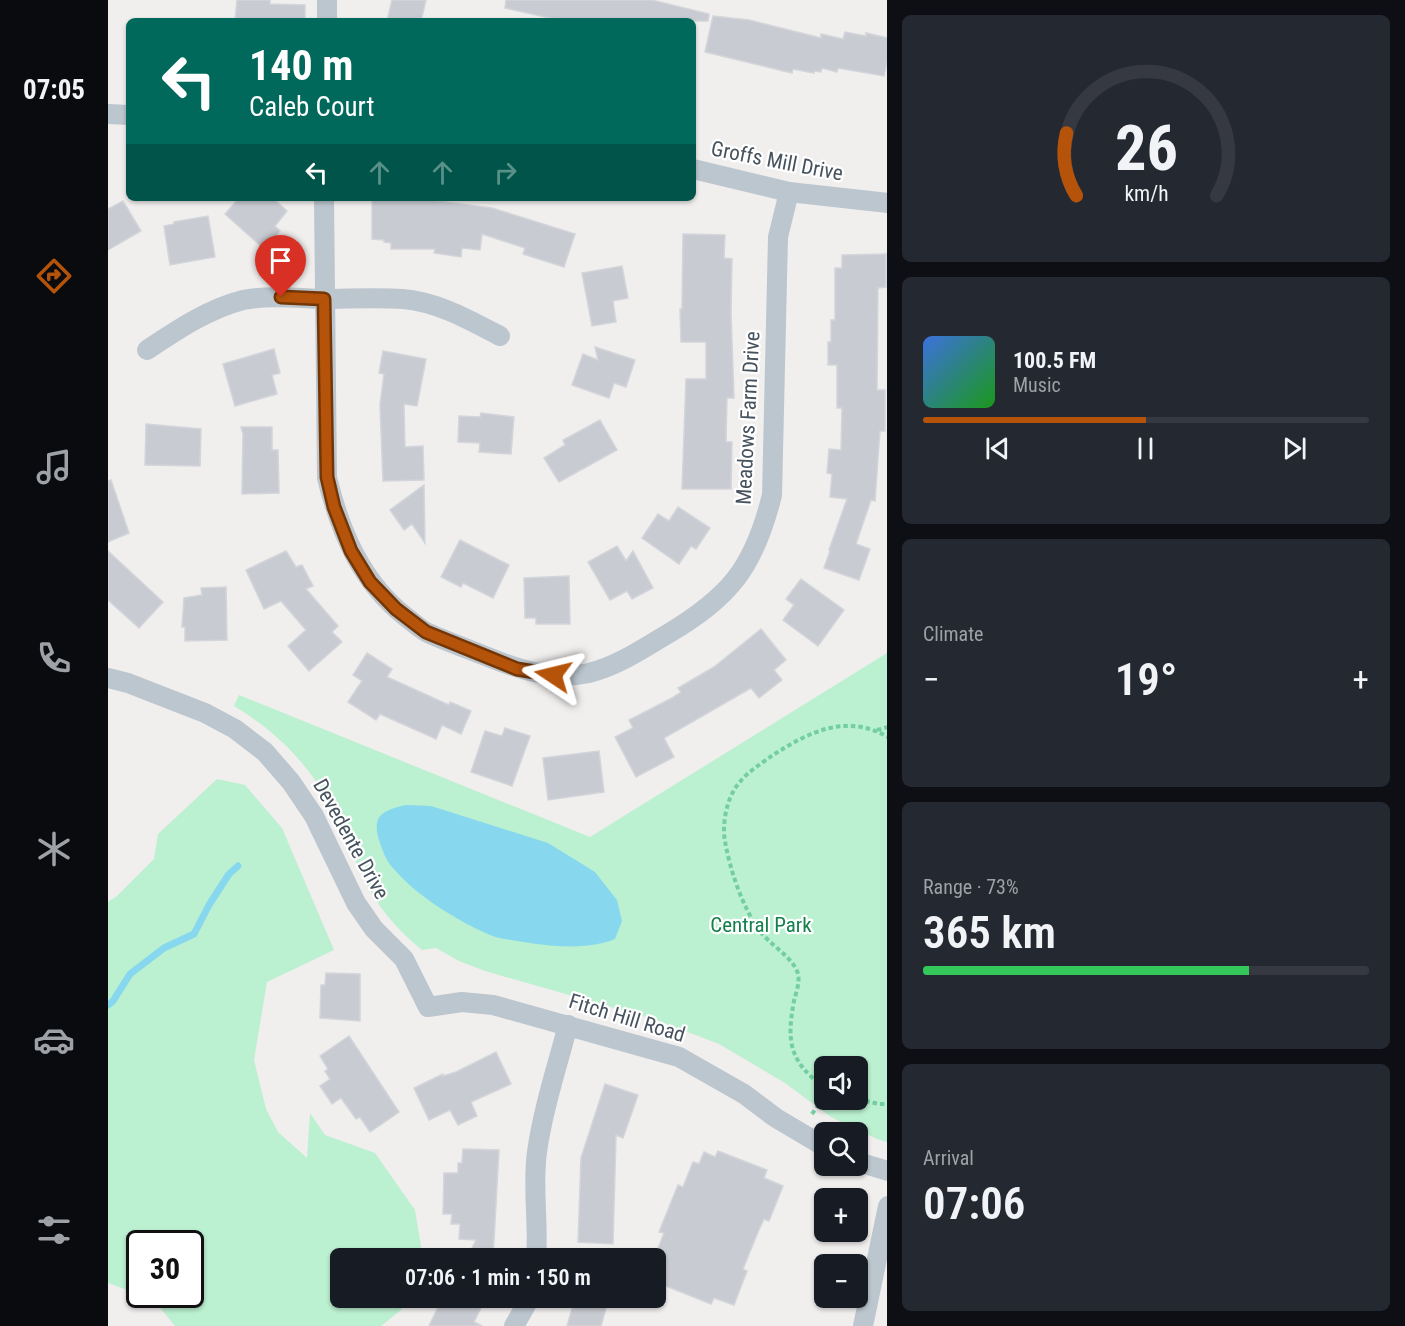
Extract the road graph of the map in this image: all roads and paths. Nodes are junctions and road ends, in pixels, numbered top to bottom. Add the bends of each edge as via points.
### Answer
1 (327, 0) edge
2 (327, 18) edge
3 (108, 114) edge
4 (126, 115) edge
5 (696, 170) edge
6 (789, 192) junction
7 (324, 201) edge
8 (887, 202) edge
9 (324, 299) junction
10 (500, 336) dead end
11 (147, 350) dead end
12 (108, 678) edge
13 (887, 727) edge
14 (876, 730) junction
15 (887, 736) edge
16 (428, 1007) joint
17 (568, 1025) junction
18 (814, 1079) edge
19 (868, 1102) edge
20 (887, 1104) edge
21 (814, 1141) edge
22 (868, 1165) edge
23 (887, 1171) edge
24 (887, 1211) edge
25 (537, 1248) edge
26 (524, 1308) edge
27 (514, 1326) edge
28 (863, 1326) edge

1 - 2 street
3 - 4 street
5 - 6 street, Groffs Mill Drive
6 - 8 street, Groffs Mill Drive
6 - 9 street, Meadows Farm Drive via 778,237 772,495 764,530 749,562 725,592 699,613 618,663 588,673 553,675 517,669 426,632 370,582 351,551 327,477
7 - 9 street, Meadows Farm Drive
9 - 10 street via 404,299 433,305
9 - 11 street via 244,300 210,312
12 - 16 street, Devedente Drive via 128,682 205,713 265,752 314,816 356,903 374,929 404,959
13 - 14 path
14 - 15 path
14 - 18 path via 835,726 816,730 790,744 743,778 732,792 726,816 724,839 748,912 759,930 793,964 798,976 790,1041 794,1058
16 - 17 street, Fitch Hill Road via 462,1002 493,1005
17 - 21 street, Fitch Hill Road via 679,1057
17 - 25 street via 537,1152
19 - 20 path
22 - 23 street
24 - 28 street
26 - 27 street

